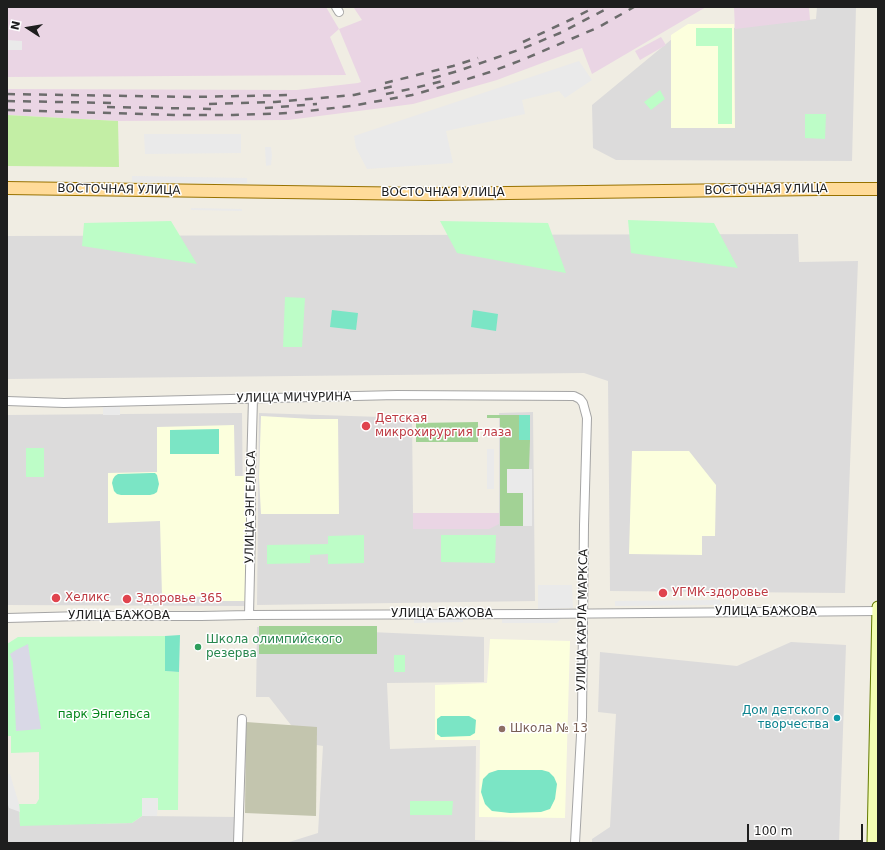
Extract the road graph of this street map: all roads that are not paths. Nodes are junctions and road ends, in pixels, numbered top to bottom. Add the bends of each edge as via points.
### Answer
1 (7, 188) edge
2 (878, 189) edge
3 (253, 398) junction
4 (580, 399) joint
5 (7, 401) edge
6 (878, 607) edge
7 (878, 611) edge
8 (584, 614) junction
9 (249, 615) junction
10 (7, 618) edge
11 (242, 719) dead end
12 (876, 825) edge
13 (238, 843) edge
14 (575, 843) edge
15 (873, 843) edge

1 - 2 main road, ВОСТОЧНАЯ УЛИЦА via 407,194
3 - 4 street, УЛИЦА МИЧУРИНА via 404,395 574,396
3 - 5 street, УЛИЦА МИЧУРИНА via 64,403
3 - 9 street, УЛИЦА ЭНГЕЛЬСА
4 - 8 street, УЛИЦА КАРЛА МАРКСА via 584,402 587,418
6 - 7 main road
7 - 8 street, УЛИЦА БАЖОВА
7 - 12 main road
8 - 9 street, УЛИЦА БАЖОВА
8 - 14 street, УЛИЦА КАРЛА МАРКСА via 582,717
9 - 10 street, УЛИЦА БАЖОВА
11 - 13 street
12 - 15 main road

